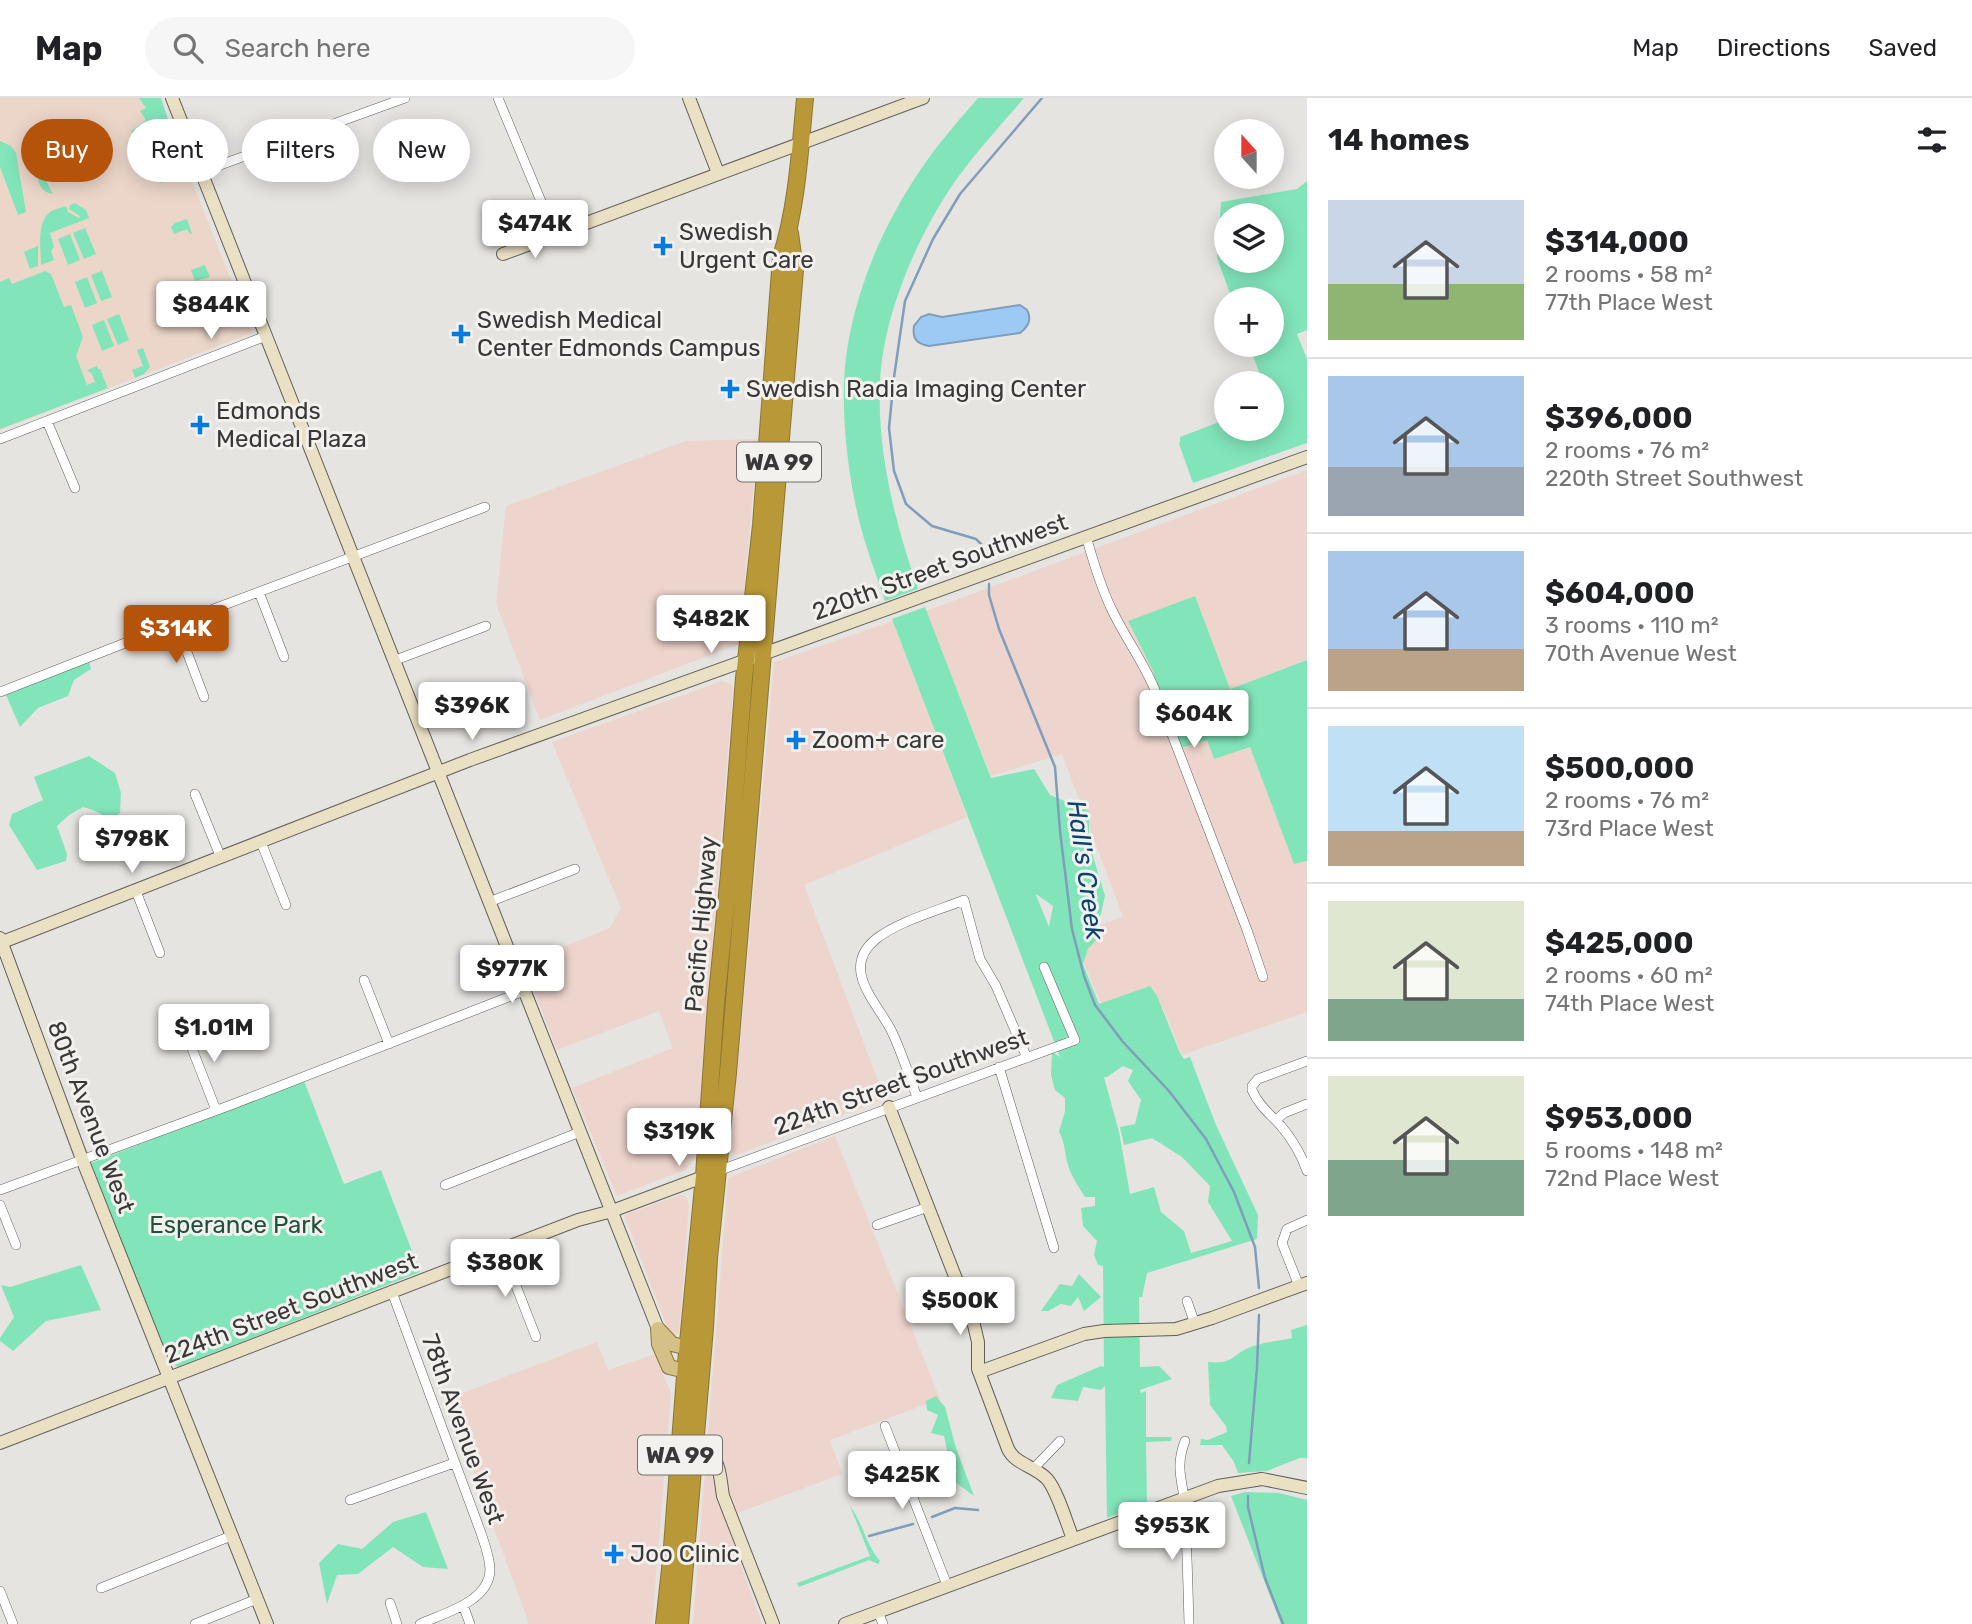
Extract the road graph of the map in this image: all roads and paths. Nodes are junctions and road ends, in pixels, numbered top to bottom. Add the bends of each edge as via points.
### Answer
1 (172, 98) edge
2 (405, 98) edge
3 (498, 98) edge
4 (689, 98) edge
5 (805, 98) edge
6 (923, 98) edge
7 (180, 119) edge
8 (801, 143) junction
9 (228, 162) edge
10 (718, 173) junction
11 (205, 182) edge
12 (790, 230) junction
13 (555, 235) junction
14 (503, 254) dead end
15 (266, 336) junction
16 (47, 421) junction
17 (0, 439) edge
18 (1307, 457) edge
19 (75, 488) dead end
20 (485, 507) dead end
21 (1086, 536) junction
22 (352, 556) junction
23 (259, 592) junction
24 (176, 623) junction
25 (486, 626) dead end
26 (763, 654) junction
27 (284, 657) dead end
28 (747, 659) junction
29 (393, 661) junction
30 (0, 692) edge
31 (204, 697) dead end
32 (437, 772) junction
33 (195, 794) dead end
34 (261, 842) junction
35 (221, 858) junction
36 (575, 869) dead end
37 (729, 874) junction
38 (136, 891) junction
39 (489, 902) junction
40 (286, 905) dead end
41 (1, 941) edge
42 (739, 942) junction
43 (160, 953) dead end
44 (1044, 967) dead end
45 (1263, 977) dead end
46 (364, 980) dead end
47 (524, 991) junction
48 (184, 1028) dead end
49 (389, 1044) junction
50 (1027, 1058) junction
51 (1307, 1061) edge
52 (999, 1067) junction
53 (917, 1097) junction
54 (1307, 1104) edge
55 (889, 1108) junction
56 (216, 1110) junction
57 (1276, 1120) junction
58 (580, 1132) junction
59 (82, 1159) junction
60 (1307, 1171) edge
61 (711, 1174) junction
62 (445, 1185) dead end
63 (0, 1190) edge
64 (0, 1205) edge
65 (928, 1207) junction
66 (617, 1209) junction
67 (1307, 1220) edge
68 (877, 1225) dead end
69 (16, 1245) dead end
70 (1054, 1248) dead end
71 (502, 1250) junction
72 (1303, 1284) edge
73 (392, 1292) junction
74 (1187, 1301) dead end
75 (1195, 1324) junction
76 (658, 1329) junction
77 (536, 1337) dead end
78 (688, 1348) junction
79 (686, 1371) junction
80 (979, 1372) junction
81 (169, 1377) junction
82 (885, 1426) dead end
83 (1060, 1441) dead end
84 (1185, 1441) dead end
85 (0, 1443) edge
86 (695, 1447) junction
87 (454, 1463) junction
88 (1032, 1469) junction
89 (1307, 1488) edge
90 (1185, 1499) junction
91 (350, 1500) dead end
92 (231, 1536) junction
93 (1073, 1539) junction
94 (947, 1585) junction
95 (101, 1588) dead end
96 (0, 1591) edge
97 (257, 1599) junction
98 (390, 1603) dead end
99 (463, 1605) junction
100 (880, 1618) edge
101 (13, 1624) edge
102 (195, 1624) edge
103 (267, 1624) edge
104 (397, 1624) edge
105 (421, 1624) edge
106 (470, 1624) edge
107 (664, 1624) edge
108 (680, 1624) edge
109 (773, 1624) edge
110 (845, 1624) edge
111 (1189, 1624) edge

1 - 7 street
2 - 9 street
3 - 13 street
4 - 10 street
5 - 8 highway, Pacific Highway / WA 99
6 - 8 street
8 - 10 street
8 - 12 highway, Pacific Highway / WA 99
10 - 13 street
11 - 15 street
12 - 26 highway, Pacific Highway / WA 99 via 795,270
12 - 28 highway, Pacific Highway / WA 99 via 781,257
13 - 14 street
15 - 16 street
15 - 22 street
16 - 17 street
16 - 19 street
18 - 21 street, 220th Street Southwest
20 - 22 street
21 - 26 street, 220th Street Southwest
21 - 45 street via 1112,611 1150,676
22 - 23 street
22 - 29 street
23 - 24 street
23 - 27 street
24 - 30 street
24 - 31 street
25 - 29 street
26 - 28 street, 220th Street Southwest
26 - 42 highway, Pacific Highway / WA 99
28 - 32 street, 220th Street Southwest
28 - 37 highway, Pacific Highway / WA 99
29 - 32 street
32 - 34 street, 220th Street Southwest
32 - 39 street
33 - 35 street
34 - 35 street, 220th Street Southwest
34 - 40 street
35 - 38 street, 220th Street Southwest
36 - 39 street
37 - 42 main road via 735,881 733,928
37 - 61 highway, Pacific Highway / WA 99 via 716,1004
38 - 41 street, 220th Street Southwest
38 - 43 street
39 - 47 street
41 - 59 street, 80th Avenue West
42 - 61 highway, Pacific Highway / WA 99 via 728,1073
44 - 50 street, 224th Street Southwest via 1075,1040
46 - 49 street
47 - 49 street
47 - 58 street
48 - 56 street
49 - 56 street
50 - 52 street, 224th Street Southwest
50 - 53 street via 980,959 964,900 876,939 864,952 860,968 869,996 894,1035
51 - 57 street via 1263,1077 1252,1086 1266,1112
52 - 53 street, 224th Street Southwest
52 - 70 street
53 - 55 street, 224th Street Southwest
54 - 57 street
55 - 61 street, 224th Street Southwest
55 - 65 street
56 - 59 street
57 - 60 street via 1297,1147
58 - 62 street
58 - 66 street via 603,1190
59 - 63 street
59 - 81 street, 80th Avenue West
61 - 66 street, 224th Street Southwest
61 - 78 highway, Pacific Highway / WA 99
61 - 86 highway, Pacific Highway / WA 99
64 - 69 street
65 - 68 street
65 - 80 street via 974,1325
66 - 71 street, 224th Street Southwest
66 - 76 street
67 - 72 street via 1287,1229 1282,1243
71 - 73 street, 224th Street Southwest
71 - 77 street
72 - 75 street
73 - 81 street, 224th Street Southwest
73 - 87 street, 78th Avenue West
74 - 75 street
75 - 80 street via 1084,1334
76 - 78 main road via 672,1344
76 - 79 main road via 669,1367
78 - 79 highway, Pacific Highway / WA 99
79 - 107 highway, Pacific Highway / WA 99
80 - 88 street via 1010,1453
81 - 85 street, 224th Street Southwest
81 - 92 street, 80th Avenue West
82 - 94 street
83 - 88 street
84 - 90 street via 1179,1475
86 - 108 highway, Pacific Highway / WA 99
86 - 109 street via 713,1455
87 - 91 street
87 - 99 street, 78th Avenue West via 490,1569 480,1594
88 - 93 street via 1052,1485
89 - 90 street via 1252,1479
90 - 93 street
90 - 111 street
92 - 95 street
92 - 97 street, 80th Avenue West
93 - 94 street
94 - 100 street
96 - 101 street
97 - 102 street
97 - 103 street, 80th Avenue West
98 - 104 street
99 - 105 street
99 - 106 street
100 - 110 street

